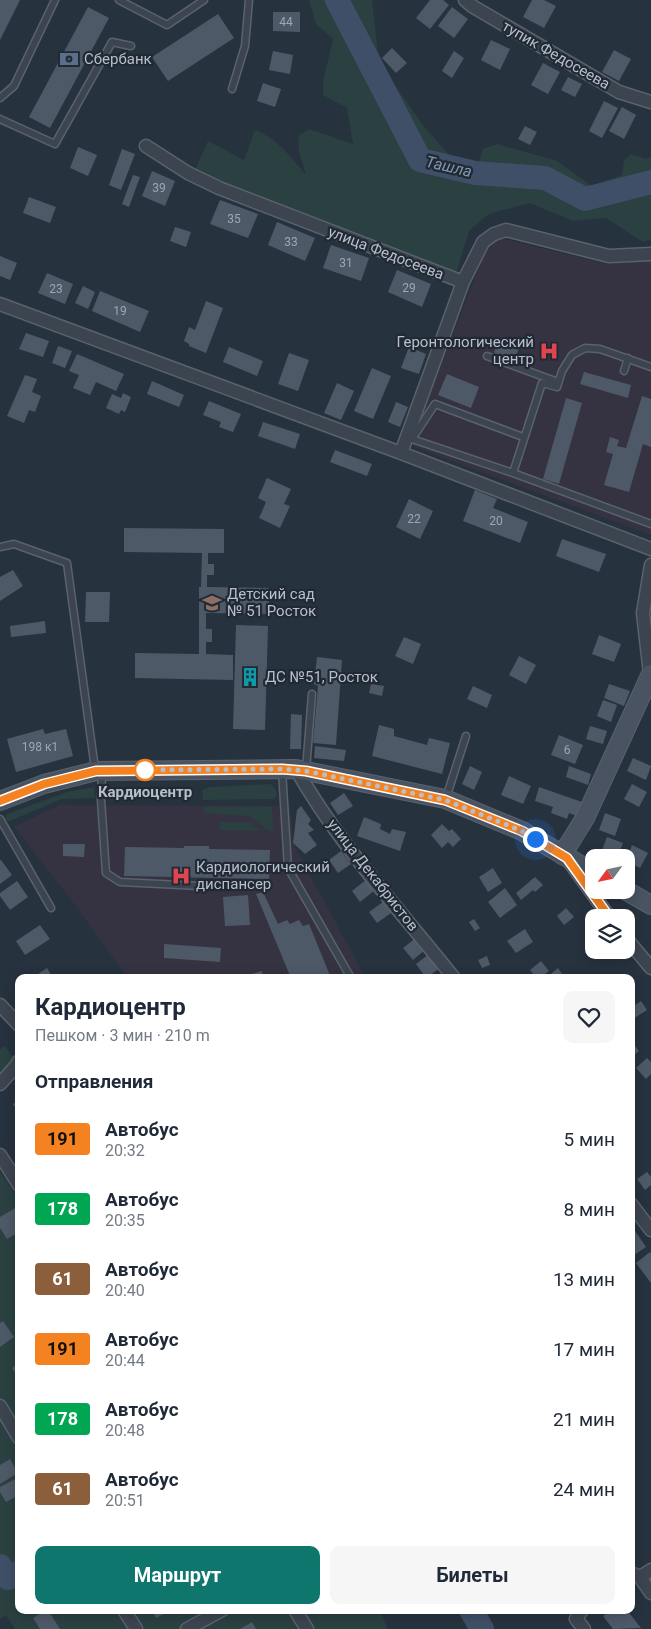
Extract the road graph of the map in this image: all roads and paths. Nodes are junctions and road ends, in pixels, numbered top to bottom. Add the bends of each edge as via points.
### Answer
1 (55, 0) edge
2 (119, 0) edge
3 (204, 0) edge
4 (249, 0) edge
5 (465, 0) edge
6 (130, 3) edge
7 (132, 46) dead end
8 (232, 89) dead end
9 (0, 98) edge
10 (651, 102) edge
11 (0, 119) edge
12 (146, 146) dead end
13 (651, 254) edge
14 (463, 282) junction
15 (0, 304) edge
16 (487, 356) dead end
17 (628, 358) junction
18 (651, 367) edge
19 (624, 371) dead end
20 (558, 382) junction
21 (524, 437) junction
22 (401, 452) junction
23 (513, 473) junction
24 (651, 524) edge
25 (0, 547) edge
26 (651, 549) edge
27 (651, 565) edge
28 (651, 674) edge
29 (312, 694) dead end
30 (466, 736) dead end
31 (294, 770) junction
32 (99, 771) junction
33 (445, 800) junction
34 (0, 801) edge
35 (0, 819) edge
36 (565, 856) junction
37 (585, 868) edge
38 (200, 886) dead end
39 (635, 895) edge
40 (651, 904) edge
41 (52, 908) dead end
42 (603, 909) edge
43 (635, 949) edge
44 (651, 968) edge
45 (349, 974) edge
46 (451, 974) edge
47 (0, 1005) edge
48 (15, 1021) edge
49 (15, 1067) edge
50 (0, 1084) edge
51 (0, 1155) edge
52 (15, 1178) edge
53 (635, 1209) edge
54 (651, 1230) edge
55 (0, 1406) edge
56 (15, 1431) edge
57 (651, 1570) edge
58 (635, 1575) edge
59 (651, 1593) edge
60 (127, 1614) edge
61 (215, 1614) edge
62 (298, 1614) edge
63 (579, 1614) edge
64 (136, 1629) edge
65 (188, 1629) edge
66 (307, 1629) edge
67 (584, 1629) edge

1 - 9 lane via 14,86
2 - 6 lane
3 - 6 lane via 167,25
4 - 8 lane via 245,46
5 - 10 street, тупик Федосеева via 619,92
7 - 11 lane via 112,42 55,144
12 - 14 street, улица Федосеева via 219,188
13 - 14 street via 609,256 506,230 483,242
14 - 22 street, улица Федосеева
15 - 22 street
16 - 20 lane
17 - 18 lane
17 - 19 lane
17 - 20 lane via 585,348 572,355
20 - 21 lane via 557,387 542,383
21 - 23 lane
21 - 23 lane via 435,404 412,439
22 - 26 street
23 - 24 lane
25 - 32 lane via 14,544 68,563
27 - 28 street via 643,613
28 - 36 street
29 - 31 lane
30 - 33 lane
31 - 32 street
31 - 33 street
31 - 45 lane via 288,868
31 - 46 street, улица Декабристов via 353,852
32 - 34 street via 44,784
32 - 38 lane via 106,873 120,882
33 - 36 street via 522,831
35 - 41 lane
36 - 37 street
36 - 42 street
39 - 40 street
43 - 44 street
47 - 48 street
49 - 50 street
51 - 52 street
53 - 54 street
55 - 56 street
57 - 58 street
58 - 59 street
60 - 64 street
61 - 65 street
62 - 66 street
63 - 67 street via 576,1619

